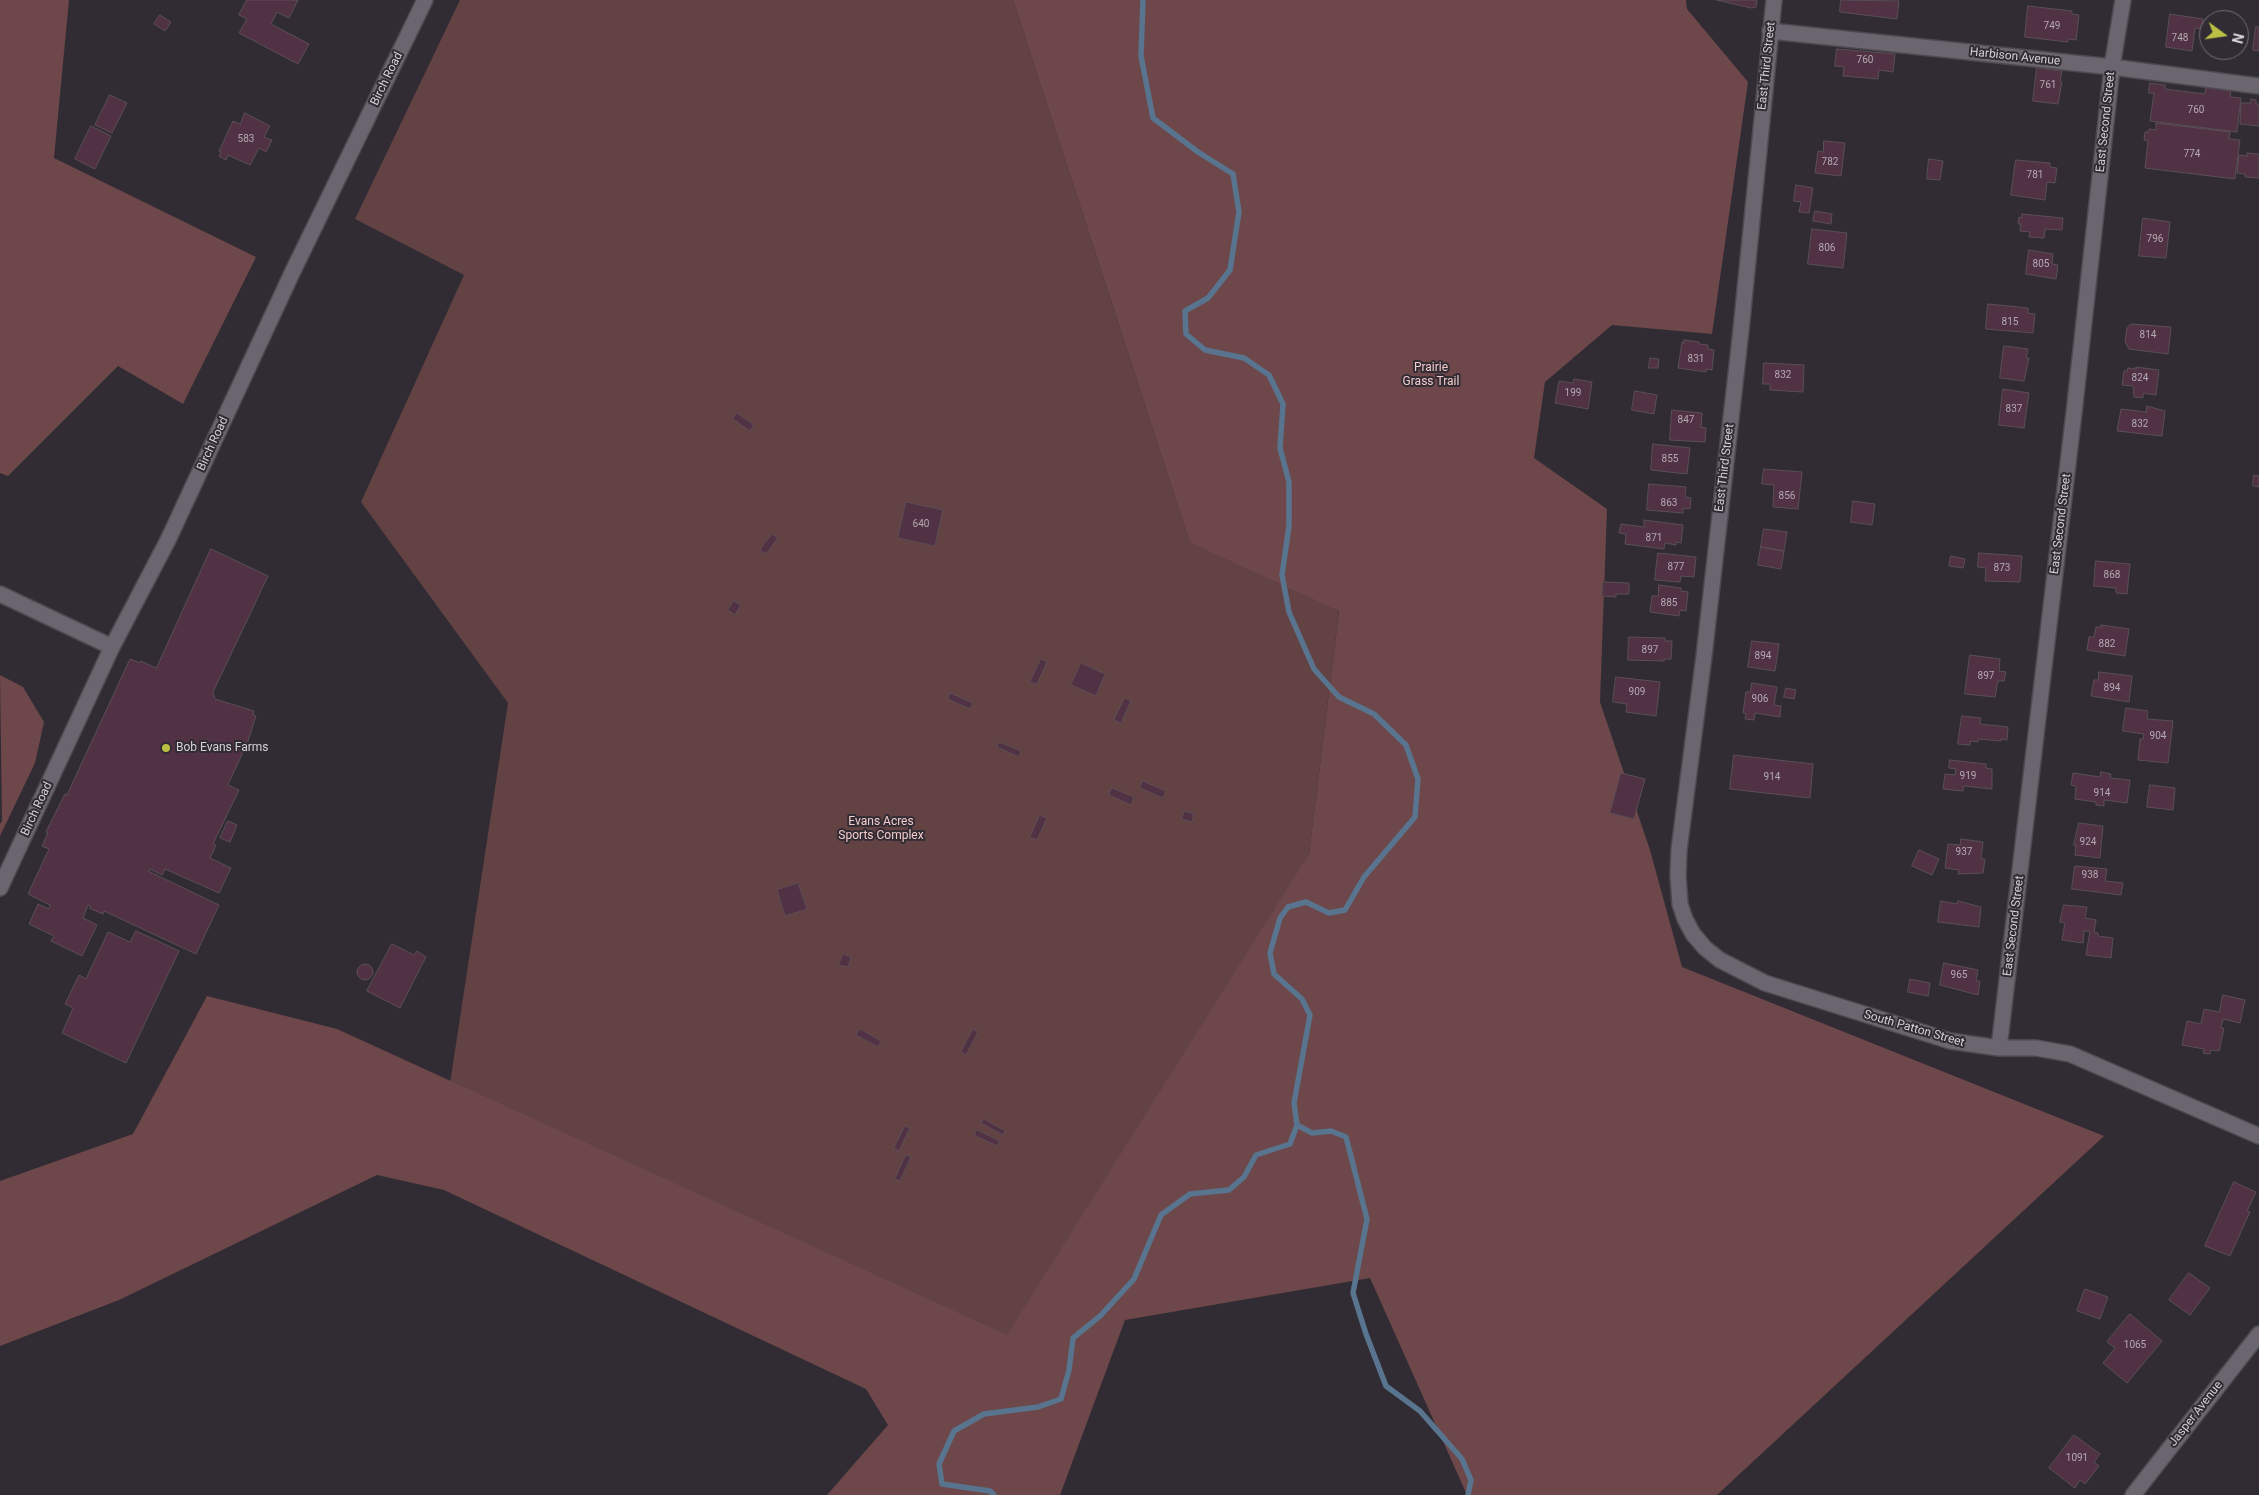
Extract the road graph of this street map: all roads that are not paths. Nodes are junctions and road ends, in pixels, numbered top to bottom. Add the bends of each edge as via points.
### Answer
1 (425, 0) edge
2 (1774, 0) edge
3 (2123, 0) edge
4 (1770, 31) junction
5 (2112, 66) junction
6 (2259, 86) edge
7 (0, 594) edge
8 (112, 647) junction
9 (0, 888) edge
10 (1693, 934) joint
11 (1999, 1048) junction
12 (2259, 1136) edge
13 (2259, 1334) edge
14 (2133, 1495) edge

1 - 8 street, Birch Road via 292,273 168,540
2 - 4 street, East Third Street
3 - 5 street, East Second Street
4 - 5 street, Harbison Avenue
4 - 10 street, East Third Street via 1740,338 1679,850 1680,904
5 - 6 street, Harbison Avenue
5 - 11 street, East Second Street
7 - 8 street
8 - 9 street, Birch Road
10 - 11 street, South Patton Street via 1720,960 1765,983 1950,1041
11 - 12 street, South Patton Street via 2036,1048 2070,1054
13 - 14 street, Jasper Avenue

